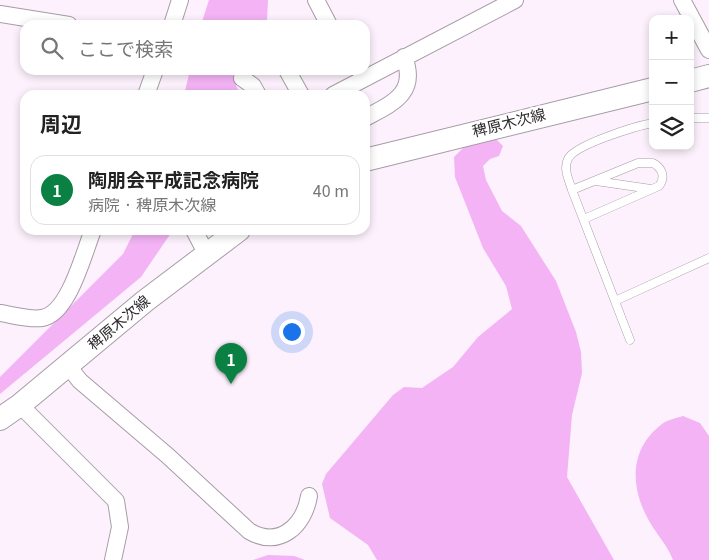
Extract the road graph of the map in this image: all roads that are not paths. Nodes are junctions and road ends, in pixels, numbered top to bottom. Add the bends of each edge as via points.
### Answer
1 (180, 0) edge
2 (316, 0) edge
3 (515, 0) edge
4 (682, 0) edge
5 (0, 14) edge
6 (38, 20) edge
7 (174, 20) edge
8 (326, 20) edge
9 (709, 50) edge
10 (404, 57) junction
11 (370, 70) edge
12 (153, 75) edge
13 (243, 75) edge
14 (290, 75) edge
15 (357, 75) edge
16 (709, 76) edge
17 (694, 80) edge
18 (148, 90) edge
19 (255, 90) edge
20 (297, 90) edge
21 (339, 90) edge
22 (649, 90) edge
23 (370, 115) edge
24 (694, 118) edge
25 (709, 118) edge
26 (649, 124) edge
27 (370, 159) edge
28 (594, 181) junction
29 (572, 190) junction
30 (652, 190) junction
31 (584, 219) junction
32 (91, 235) edge
33 (196, 235) edge
34 (232, 235) edge
35 (206, 255) junction
36 (709, 258) edge
37 (615, 301) junction
38 (0, 313) edge
39 (630, 340) dead end
40 (68, 366) junction
41 (20, 405) junction
42 (0, 419) edge
43 (309, 496) dead end
44 (113, 560) edge

1 - 7 street
2 - 8 street
3 - 10 street
4 - 9 street
5 - 6 street
10 - 11 street
10 - 23 street via 409,69 403,93 392,104
12 - 18 street
13 - 19 street
14 - 20 street
15 - 21 street
16 - 17 main road
22 - 27 main road, 稗原木次線
24 - 25 lane
26 - 29 lane via 573,152 566,165
28 - 29 lane
28 - 30 lane
28 - 30 lane via 638,163 650,162 659,167 663,175 662,183
29 - 31 lane
30 - 31 lane
31 - 37 lane
32 - 38 street via 66,297 56,312 42,318
33 - 35 street
34 - 35 main road, 稗原木次線
35 - 40 main road, 稗原木次線
36 - 37 lane
37 - 39 lane
40 - 41 main road, 稗原木次線
40 - 43 street via 80,381 258,536 273,539 286,533 304,511
41 - 42 main road, 稗原木次線
41 - 44 street via 116,501 120,527

